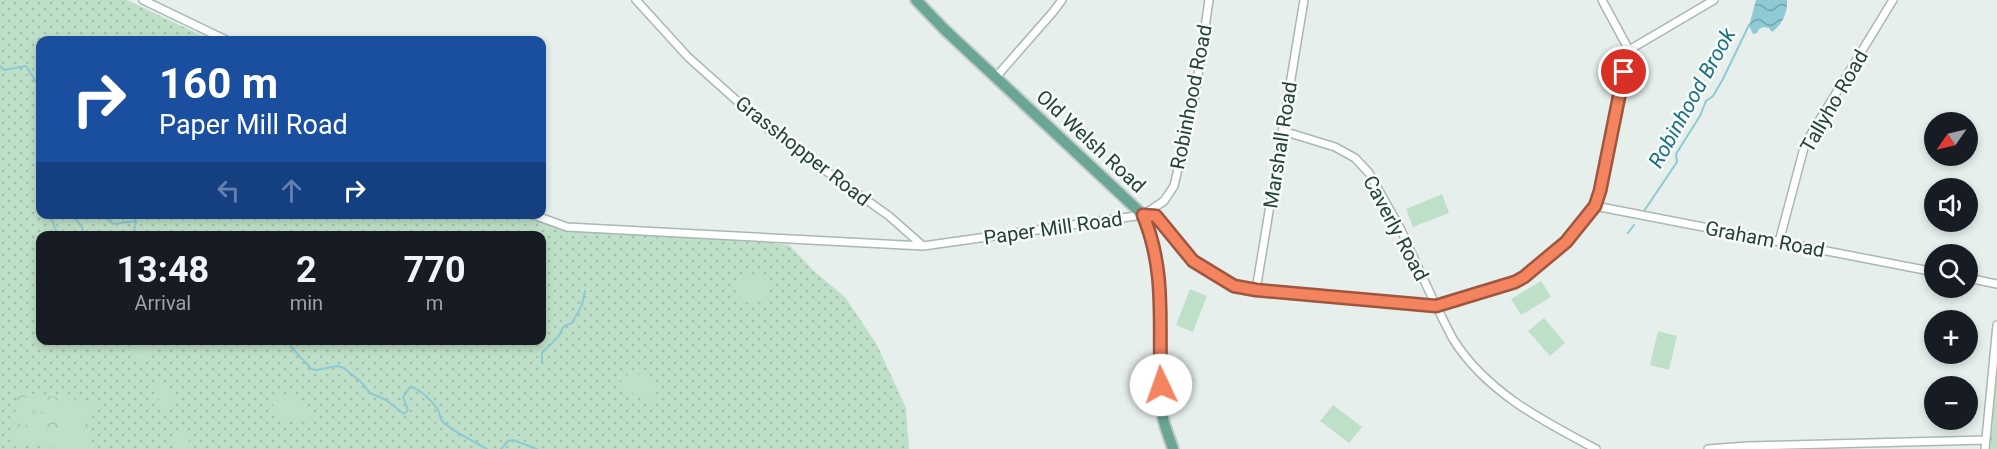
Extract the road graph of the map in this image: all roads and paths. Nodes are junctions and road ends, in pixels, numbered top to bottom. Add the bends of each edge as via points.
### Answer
1 (143, 0) edge
2 (636, 0) edge
3 (916, 0) edge
4 (1062, 0) edge
5 (1209, 0) edge
6 (1304, 0) edge
7 (1602, 0) edge
8 (1714, 0) edge
9 (1893, 0) edge
10 (218, 36) edge
11 (1629, 50) junction
12 (996, 77) junction
13 (1283, 131) junction
14 (1595, 206) junction
15 (1143, 215) junction
16 (545, 219) edge
17 (1779, 242) junction
18 (923, 246) junction
19 (1924, 270) edge
20 (1978, 281) edge
21 (1997, 284) edge
22 (1256, 290) junction
23 (1436, 306) junction
24 (1997, 325) edge
25 (1986, 440) junction
26 (1173, 449) edge
27 (1596, 449) edge
28 (1708, 449) edge
29 (1985, 449) edge

1 - 10 street
2 - 18 street, Grasshopper Road via 688,57 774,134 889,216
3 - 12 main road, Old Welsh Road
4 - 12 street
5 - 15 street, Robinhood Road via 1195,96 1174,186 1164,201
6 - 13 street, Marshall Road
7 - 11 street
8 - 11 street
9 - 17 street, Tallyho Road via 1804,144
11 - 14 street
12 - 15 main road, Old Welsh Road
13 - 22 street, Marshall Road
13 - 23 street, Caverly Road via 1335,147 1355,158 1369,173
14 - 17 street, Graham Road
14 - 23 street via 1566,242 1524,277
15 - 18 street, Paper Mill Road
15 - 22 street, Paper Mill Road via 1156,216 1193,261 1234,286
15 - 26 main road, Old Welsh Road via 1157,257 1163,418
16 - 18 street, Paper Mill Road via 567,227
17 - 19 street, Graham Road
20 - 21 street
22 - 23 street, Paper Mill Road
23 - 27 street via 1454,340 1505,396
24 - 25 street
25 - 28 street
25 - 29 street

